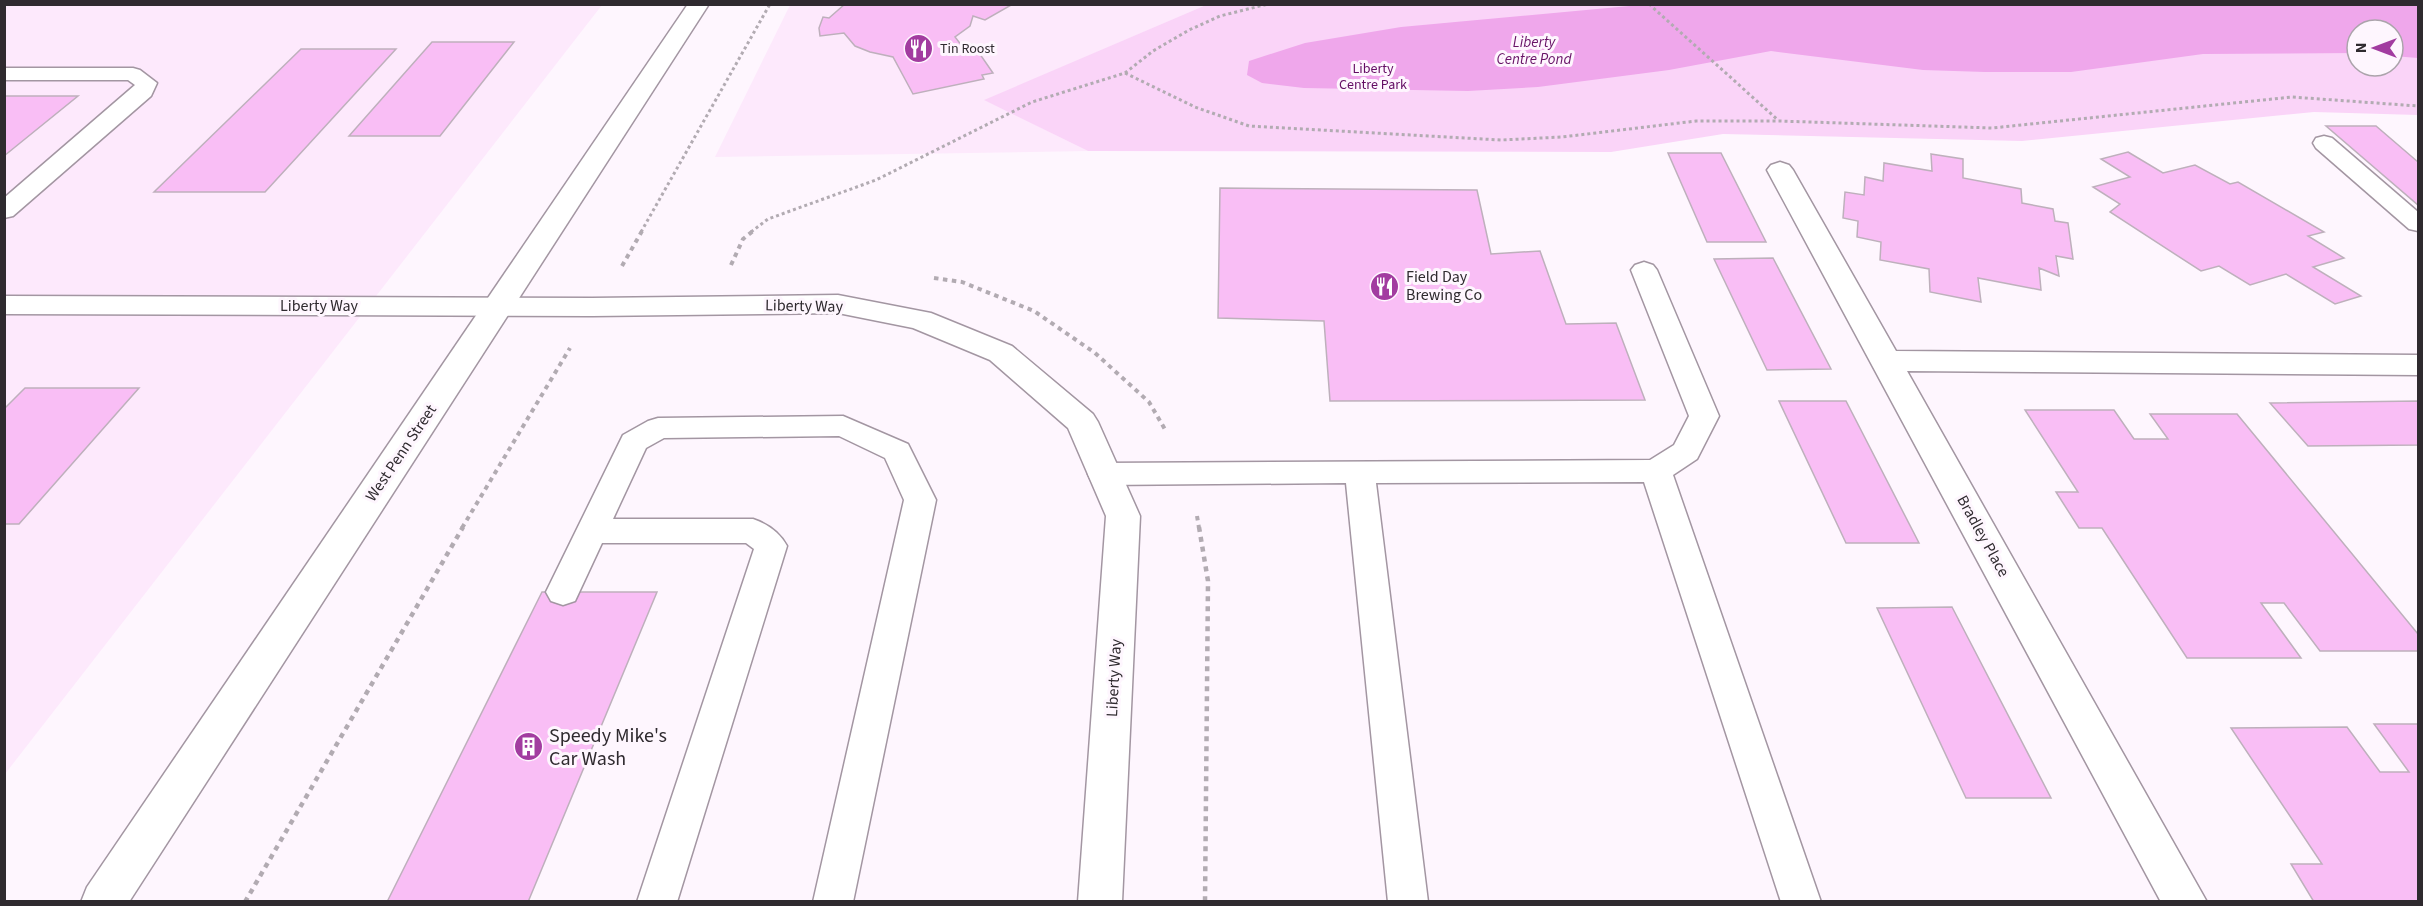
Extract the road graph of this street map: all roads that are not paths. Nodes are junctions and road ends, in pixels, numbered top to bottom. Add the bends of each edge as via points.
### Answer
1 (699, 4) edge
2 (4, 74) edge
3 (2324, 143) dead end
4 (1780, 170) dead end
5 (4, 211) edge
6 (2418, 224) edge
7 (1644, 270) dead end
8 (6, 306) edge
9 (498, 307) junction
10 (1886, 361) junction
11 (2418, 365) edge
12 (1656, 471) junction
13 (1360, 473) junction
14 (1103, 474) junction
15 (591, 531) junction
16 (563, 592) dead end
17 (103, 902) edge
18 (657, 902) edge
19 (833, 902) edge
20 (1100, 902) edge
21 (1408, 902) edge
22 (1801, 902) edge
23 (2185, 902) edge

1 - 9 street, West Penn Street
2 - 5 lane via 133,74 146,83 143,91
3 - 6 lane
4 - 10 street, Bradley Place
7 - 12 lane via 1704,416 1686,452
8 - 9 street, Liberty Way
9 - 14 street, Liberty Way via 838,304 921,320 1001,353 1082,422
9 - 17 street, West Penn Street
10 - 11 street
10 - 23 street, Bradley Place
12 - 13 lane
12 - 22 lane
13 - 14 lane
13 - 21 lane
14 - 20 street, Liberty Way via 1123,516
15 - 16 lane
15 - 18 lane via 753,531 771,546
15 - 19 lane via 634,442 658,428 843,426 897,451 920,500

